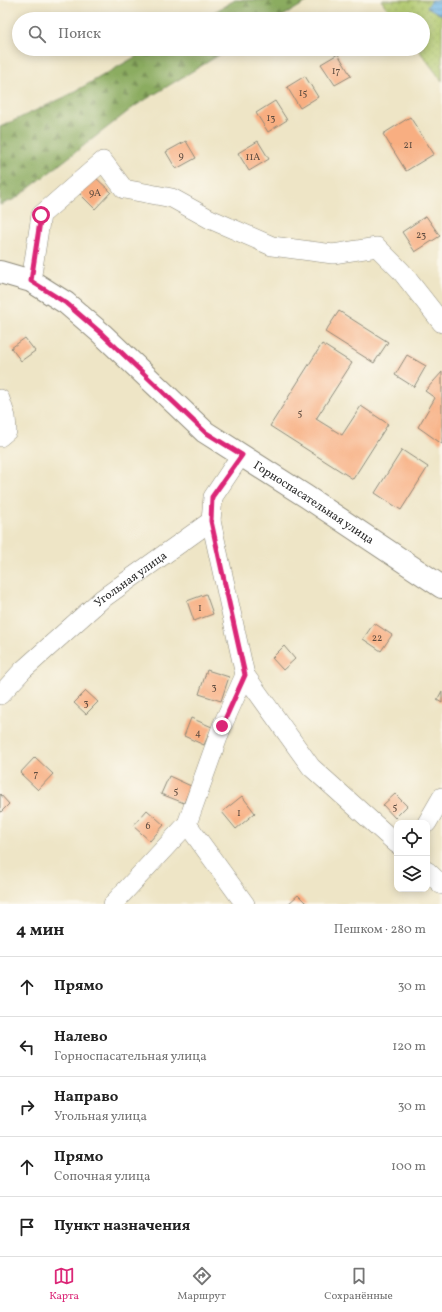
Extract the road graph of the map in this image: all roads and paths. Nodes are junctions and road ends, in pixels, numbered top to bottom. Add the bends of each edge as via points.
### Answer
1 (0, 272) edge
2 (31, 281) junction
3 (442, 323) edge
4 (0, 399) edge
5 (0, 437) edge
6 (242, 455) junction
7 (211, 521) junction
8 (442, 588) edge
9 (245, 675) junction
10 (0, 695) edge
11 (442, 797) edge
12 (429, 820) edge
13 (187, 824) junction
14 (394, 841) edge
15 (430, 874) edge
16 (442, 885) edge
17 (113, 904) edge
18 (245, 904) edge

1 - 2 main road, Горноспасательная улица
2 - 3 street via 41,215 103,161 124,189 172,198 210,219 272,246 333,254 377,247 401,271
2 - 6 main road, Горноспасательная улица via 66,303 102,334 205,432
4 - 5 street via 6,417 7,431
6 - 7 street via 212,497
6 - 8 main road, Горноспасательная улица
7 - 9 street
7 - 10 street, Угольная улица via 102,599 23,670
9 - 13 street via 222,726
9 - 14 street via 311,767
11 - 12 street
13 - 17 street
13 - 18 street
15 - 16 street

